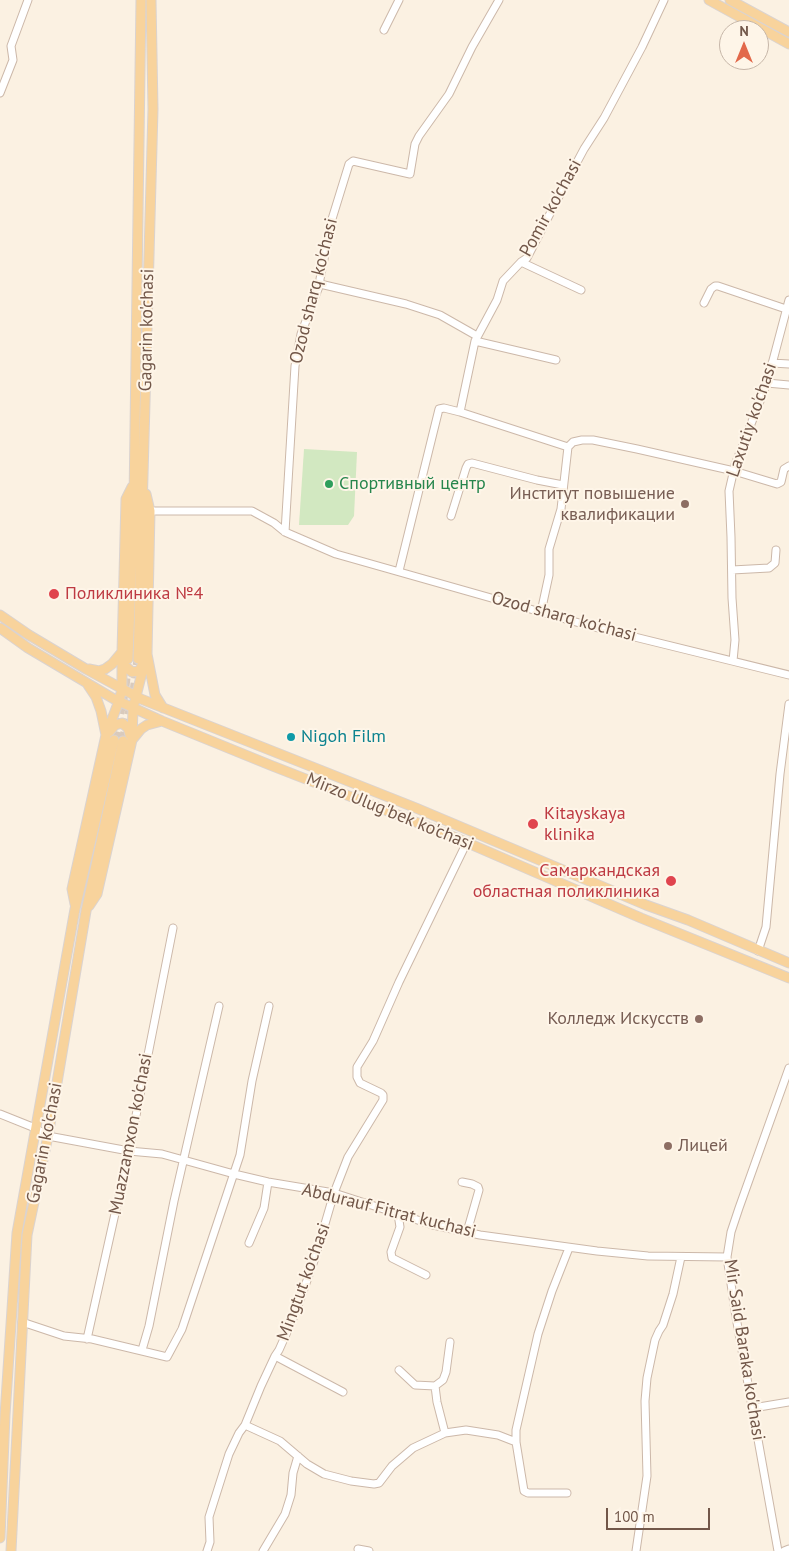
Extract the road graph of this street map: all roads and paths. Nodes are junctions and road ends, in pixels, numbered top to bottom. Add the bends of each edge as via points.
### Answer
1 (28, 0) edge
2 (141, 0) edge
3 (151, 0) edge
4 (399, 0) edge
5 (499, 0) edge
6 (664, 0) edge
7 (709, 0) edge
8 (730, 0) edge
9 (384, 30) dead end
10 (789, 32) edge
11 (789, 44) edge
12 (0, 92) edge
13 (521, 262) junction
14 (320, 284) junction
15 (580, 290) dead end
16 (789, 300) edge
17 (704, 303) dead end
18 (786, 309) junction
19 (476, 339) junction
20 (556, 360) dead end
21 (772, 363) junction
22 (789, 364) edge
23 (767, 383) junction
24 (789, 385) edge
25 (460, 412) junction
26 (568, 447) junction
27 (789, 466) edge
28 (734, 471) junction
29 (138, 482) junction
30 (563, 485) junction
31 (150, 512) junction
32 (451, 516) dead end
33 (285, 532) junction
34 (776, 550) dead end
35 (732, 570) junction
36 (399, 571) junction
37 (541, 612) junction
38 (0, 615) edge
39 (0, 628) edge
40 (147, 654) junction
41 (129, 657) junction
42 (733, 662) junction
43 (86, 669) junction
44 (789, 675) edge
45 (87, 682) junction
46 (122, 689) junction
47 (137, 697) junction
48 (119, 701) junction
49 (789, 704) edge
50 (133, 708) junction
51 (163, 708) junction
52 (162, 721) junction
53 (119, 739) junction
54 (467, 842) junction
55 (173, 928) dead end
56 (758, 951) junction
57 (789, 963) edge
58 (789, 978) edge
59 (219, 1006) dead end
60 (268, 1006) dead end
61 (789, 1068) edge
62 (0, 1114) edge
63 (35, 1128) junction
64 (48, 1136) junction
65 (129, 1150) junction
66 (184, 1159) junction
67 (234, 1174) junction
68 (268, 1182) junction
69 (462, 1182) dead end
70 (334, 1194) junction
71 (398, 1214) junction
72 (467, 1232) junction
73 (249, 1243) dead end
74 (569, 1248) junction
75 (682, 1257) junction
76 (727, 1257) junction
77 (426, 1275) dead end
78 (22, 1322) junction
79 (87, 1339) junction
80 (450, 1342) dead end
81 (142, 1350) junction
82 (275, 1356) junction
83 (399, 1370) dead end
84 (436, 1386) junction
85 (343, 1392) dead end
86 (789, 1402) edge
87 (753, 1408) junction
88 (3, 1415) edge
89 (245, 1425) junction
90 (445, 1433) junction
91 (516, 1442) junction
92 (298, 1456) junction
93 (567, 1493) dead end
94 (0, 1538) edge
95 (358, 1549) dead end
96 (789, 1549) edge
97 (11, 1551) edge
98 (207, 1551) edge
99 (263, 1551) edge
100 (369, 1551) edge
101 (636, 1551) edge
102 (778, 1551) edge
103 (784, 1551) edge

1 - 12 street via 11,46 13,60
2 - 29 main road, Gagarin ko'chasi
3 - 29 main road, Gagarin ko'chasi via 152,109
4 - 9 street
5 - 14 street, Ozod sharq ko'chasi via 449,94 418,136 410,174 353,161 349,164 332,219
6 - 13 street, Pomir ko'chasi via 604,118 568,178 527,258
7 - 11 main road
8 - 10 main road
13 - 15 street
13 - 19 street, Pomir ko'chasi via 502,281 497,300
14 - 19 street via 440,315
14 - 33 street, Ozod sharq ko'chasi via 301,334 294,366
16 - 18 street, Laxutiy ko'chasi
17 - 18 street via 712,288 718,286
18 - 21 street, Laxutiy ko'chasi
19 - 20 street
19 - 25 street, Pomir ko'chasi
21 - 22 street
21 - 23 street, Laxutiy ko'chasi
23 - 24 street
23 - 28 street, Laxutiy ko'chasi
25 - 26 street
25 - 36 street via 444,408 437,411
26 - 28 street via 573,442 593,440
26 - 30 street
27 - 28 street via 777,484
28 - 35 street, Laxutiy ko'chasi via 729,491
29 - 31 main road
29 - 41 main road, Gagarin ko'chasi
30 - 32 street via 472,463 466,468
30 - 37 street
31 - 33 street, Ozod sharq ko'chasi via 252,512
31 - 40 main road
33 - 36 street, Ozod sharq ko'chasi via 336,554
34 - 35 street via 775,563 769,568
35 - 42 street, Laxutiy ko'chasi via 736,640
36 - 37 street, Ozod sharq ko'chasi
37 - 42 street, Ozod sharq ko'chasi
38 - 43 main road, Mirzo Ulug'bek ko'chasi
39 - 45 main road, Mirzo Ulug'bek ko'chasi
40 - 41 main road via 139,671 132,672 125,666
40 - 47 main road
40 - 51 main road via 155,695
41 - 43 main road via 99,671
41 - 46 main road, Gagarin ko'chasi
42 - 44 street, Ozod sharq ko'chasi
43 - 46 main road, Mirzo Ulug'bek ko'chasi
45 - 48 main road, Mirzo Ulug'bek ko'chasi
45 - 53 main road
46 - 47 main road, Mirzo Ulug'bek ko'chasi
46 - 48 main road, Gagarin ko'chasi
47 - 50 main road
47 - 51 main road, Mirzo Ulug'bek ko'chasi
48 - 50 main road, Mirzo Ulug'bek ko'chasi
48 - 53 main road, Gagarin ko'chasi
49 - 56 street via 766,928
50 - 52 main road, Mirzo Ulug'bek ko'chasi
50 - 53 main road
51 - 56 main road, Mirzo Ulug'bek ko'chasi via 416,808
52 - 53 main road
52 - 54 main road, Mirzo Ulug'bek ko'chasi
53 - 63 main road, Gagarin ko'chasi via 75,908
53 - 64 main road, Gagarin ko'chasi
54 - 58 main road, Mirzo Ulug'bek ko'chasi
54 - 70 street, Mingtut ko'chasi via 373,1041 357,1066 360,1083 381,1093 383,1100 348,1157
55 - 65 street, Muazzamxon ko'chasi
56 - 57 main road, Mirzo Ulug'bek ko'chasi
59 - 66 street
60 - 67 street
61 - 76 street, Mir Said Baraka ko'chasi via 739,1208
62 - 63 street, Abdurauf Fitrat kuchasi
63 - 64 street, Abdurauf Fitrat kuchasi
63 - 88 main road, Gagarin ko'chasi via 16,1234
64 - 65 street, Abdurauf Fitrat kuchasi
64 - 78 main road, Gagarin ko'chasi via 27,1235
65 - 66 street, Abdurauf Fitrat kuchasi
65 - 79 street, Muazzamxon ko'chasi
66 - 67 street, Abdurauf Fitrat kuchasi
66 - 81 street
67 - 68 street, Abdurauf Fitrat kuchasi
67 - 81 street via 182,1329 167,1357
68 - 70 street, Abdurauf Fitrat kuchasi
68 - 73 street via 264,1208
69 - 72 street via 479,1190
70 - 71 street, Abdurauf Fitrat kuchasi
70 - 82 street, Mingtut ko'chasi via 301,1298
71 - 72 street, Abdurauf Fitrat kuchasi
71 - 77 street via 400,1227 392,1258
72 - 74 street, Abdurauf Fitrat kuchasi
74 - 75 street, Abdurauf Fitrat kuchasi
74 - 91 street via 538,1334
75 - 76 street, Abdurauf Fitrat kuchasi
75 - 101 street via 663,1325 655,1340 647,1378 647,1476
76 - 87 street, Mir Said Baraka ko'chasi
78 - 79 street via 64,1336
78 - 97 main road, Gagarin ko'chasi
79 - 81 street
80 - 84 street via 446,1372
82 - 85 street
82 - 89 street, Mingtut ko'chasi
83 - 84 street via 415,1385
84 - 90 street
86 - 87 street
87 - 102 street, Mir Said Baraka ko'chasi
88 - 94 main road, Gagarin ko'chasi
89 - 92 street via 280,1442
89 - 98 street, Mingtut ko'chasi via 230,1454 209,1517
90 - 91 street via 466,1430 498,1435
90 - 92 street via 412,1448 377,1484 324,1474
91 - 93 street via 524,1491
92 - 99 street via 285,1514
95 - 100 street
96 - 103 street

